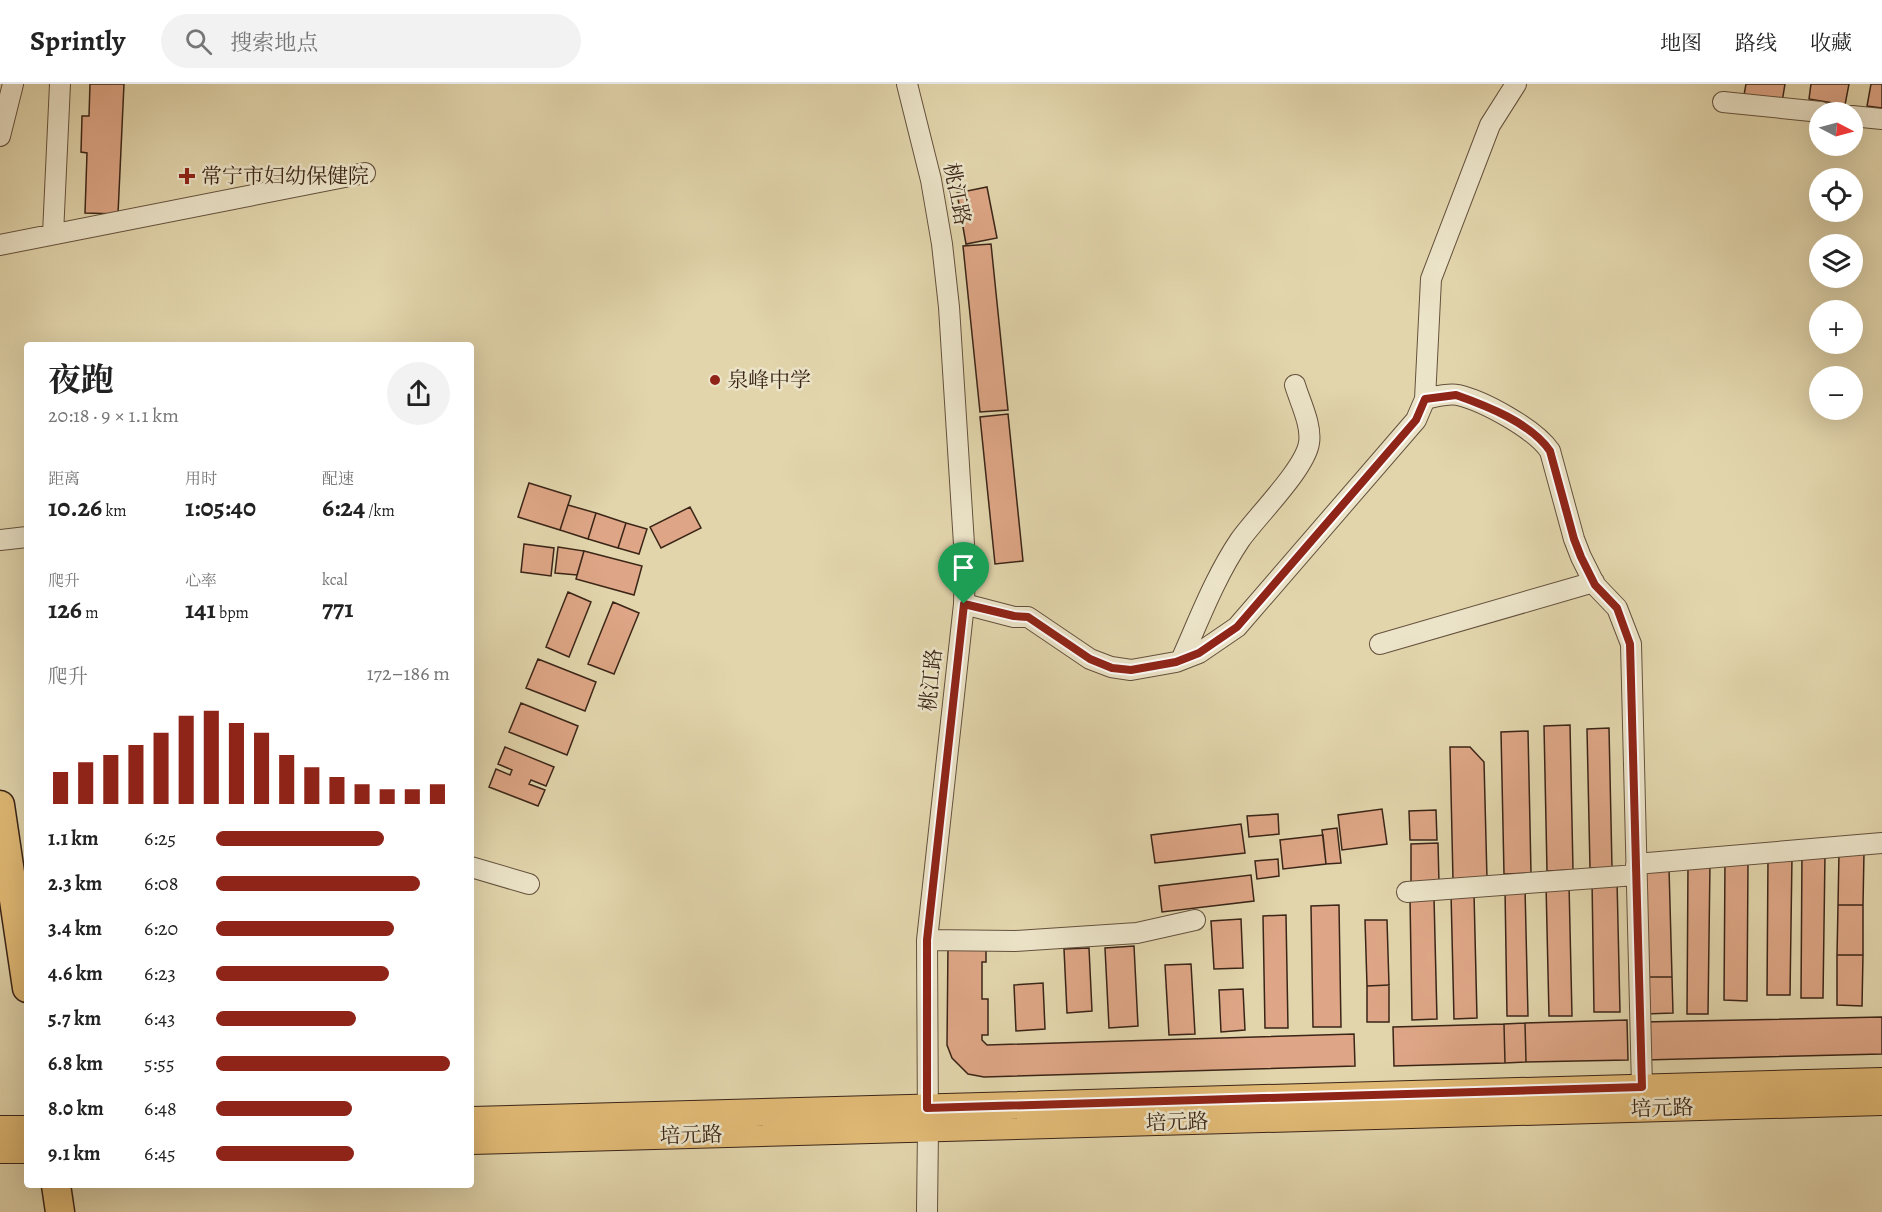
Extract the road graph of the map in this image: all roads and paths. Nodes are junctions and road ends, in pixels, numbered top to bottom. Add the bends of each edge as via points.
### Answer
1 (14, 84) edge
2 (60, 84) edge
3 (907, 84) edge
4 (1516, 84) edge
5 (1723, 102) dead end
6 (1809, 111) edge
7 (1863, 117) edge
8 (1882, 119) edge
9 (0, 136) edge
10 (365, 173) dead end
11 (53, 234) junction
12 (0, 244) edge
13 (1295, 385) dead end
14 (1425, 399) junction
15 (24, 537) edge
16 (0, 540) edge
17 (1594, 582) junction
18 (964, 604) junction
19 (1380, 644) dead end
20 (1180, 660) junction
21 (0, 805) edge
22 (1882, 843) edge
23 (474, 868) edge
24 (1636, 869) junction
25 (529, 884) dead end
26 (1407, 892) dead end
27 (1196, 920) dead end
28 (927, 940) junction
29 (24, 968) edge
30 (1882, 1081) edge
31 (1642, 1087) junction
32 (1882, 1102) edge
33 (928, 1118) junction
34 (474, 1120) edge
35 (0, 1129) edge
36 (24, 1129) edge
37 (474, 1141) edge
38 (0, 1150) edge
39 (24, 1150) edge
40 (56, 1188) edge
41 (60, 1212) edge
42 (927, 1212) edge

1 - 9 street
2 - 11 street
3 - 18 street, 桃江路 via 931,180 949,307 965,560
4 - 14 street via 1490,125 1431,279
5 - 6 street
7 - 8 street
10 - 11 street
11 - 12 street
13 - 20 street via 1310,433 1303,460 1230,556
14 - 17 street via 1456,395 1497,410 1543,441 1550,451 1574,539
14 - 20 street via 1416,420 1237,627 1199,653
15 - 16 street
17 - 19 street
17 - 24 street via 1617,608 1630,644
18 - 20 street via 1028,617 1090,659 1112,668 1131,670
18 - 28 street, 桃江路
21 - 29 highway
22 - 24 street
23 - 25 street
24 - 26 street
24 - 31 street
27 - 28 street via 1137,933 1015,941
28 - 33 street, 桃江路
30 - 31 main road, 培元路
31 - 33 main road, 培元路
32 - 33 main road, 培元路
33 - 34 main road, 培元路
33 - 37 main road, 培元路
33 - 42 street, 桃江路
35 - 36 main road
38 - 39 main road
40 - 41 highway

